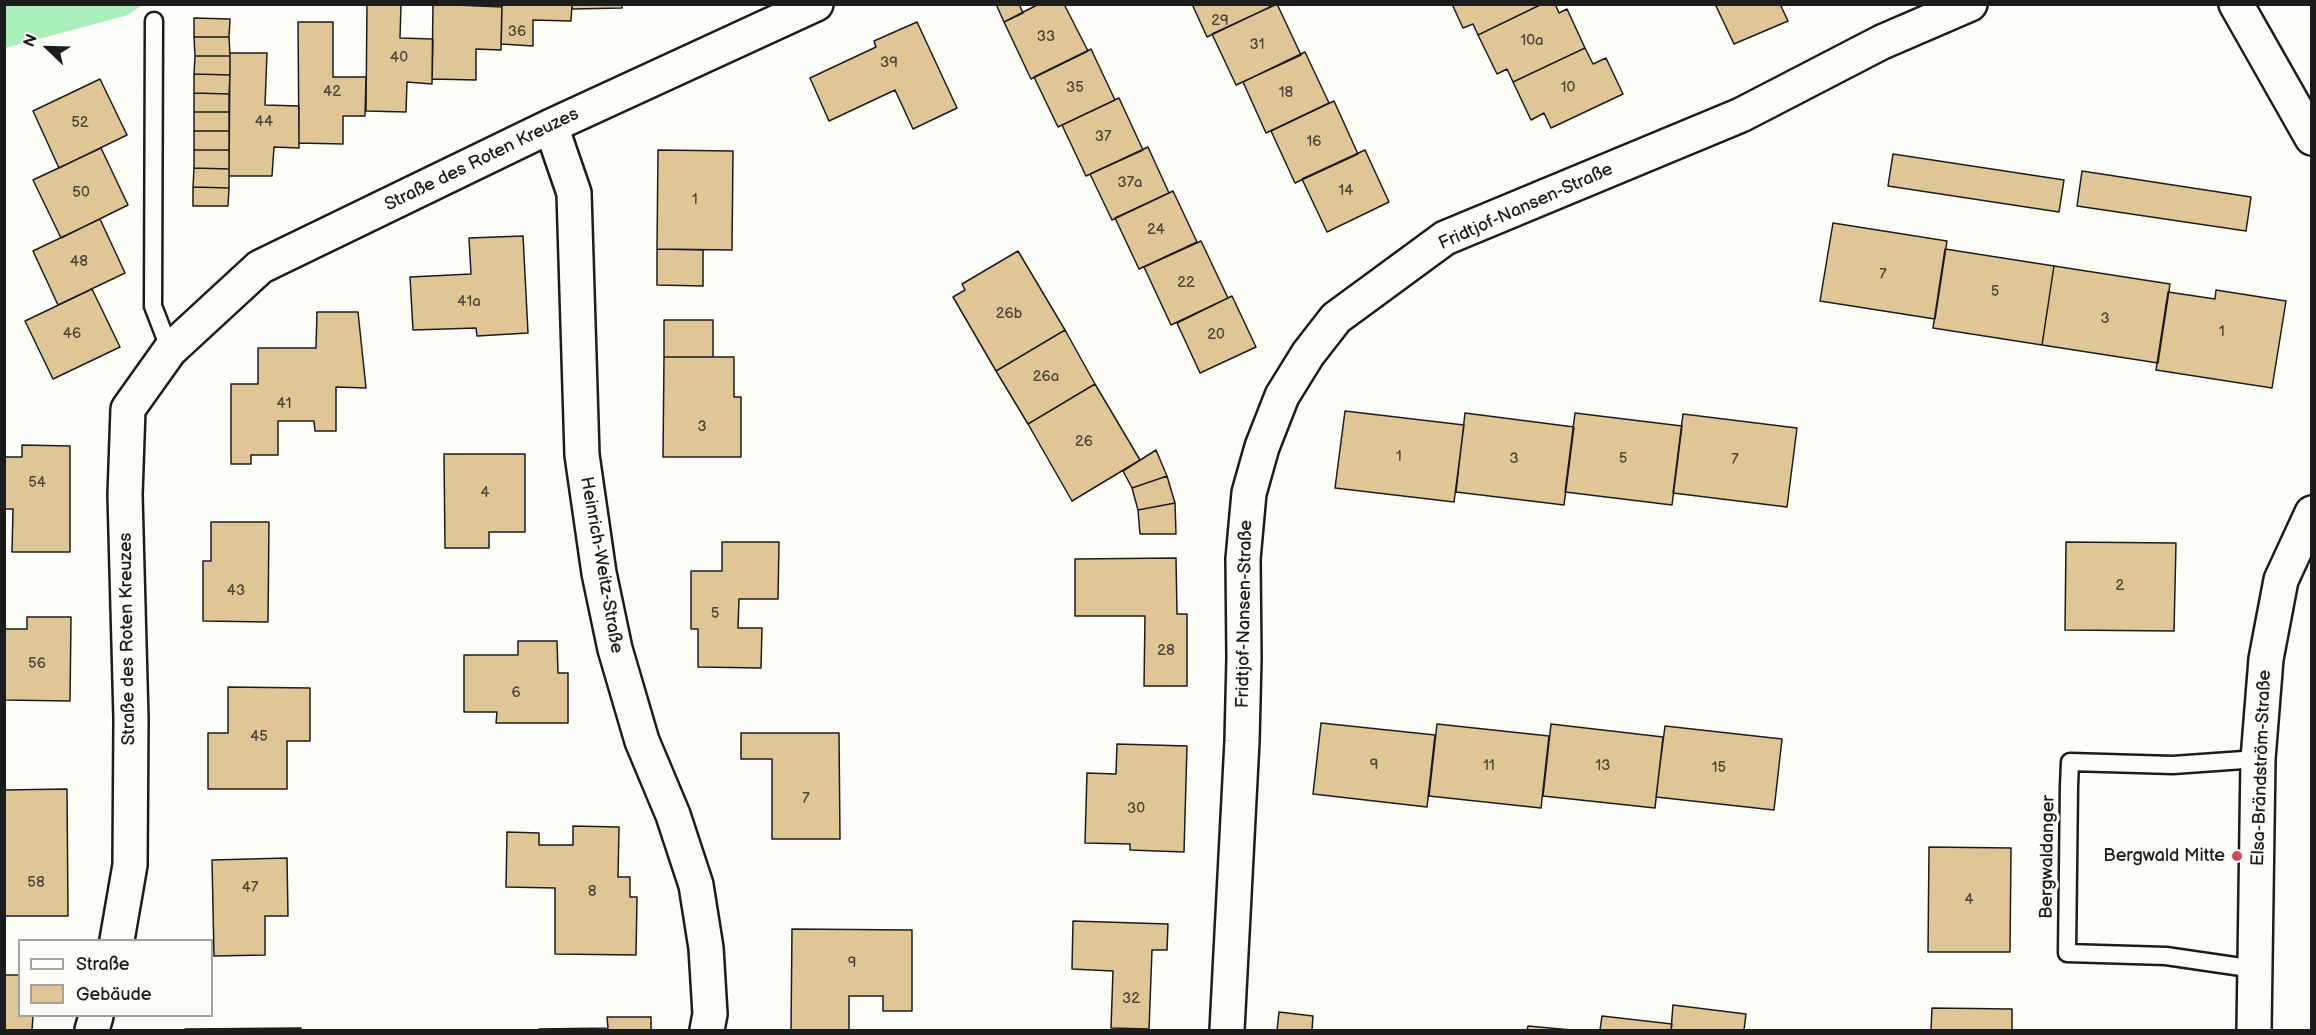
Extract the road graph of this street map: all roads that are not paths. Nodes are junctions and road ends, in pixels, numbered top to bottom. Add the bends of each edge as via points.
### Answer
1 (816, 4) edge
2 (1970, 4) edge
3 (2236, 4) edge
4 (154, 21) dead end
5 (551, 126) junction
6 (2312, 138) edge
7 (170, 350) junction
8 (2312, 513) edge
9 (2258, 759) junction
10 (117, 939) edge
11 (2255, 969) junction
12 (707, 1030) edge
13 (1227, 1030) edge
14 (2254, 1030) edge

1 - 5 street, Straße des Roten Kreuzes
2 - 13 street, Fridtjof-Nansen-Straße via 1882,42 1741,115 1445,238 1336,318 1308,354 1282,396 1249,493 1243,559 1242,741
3 - 6 street
4 - 7 lane via 153,306
5 - 7 street, Straße des Roten Kreuzes via 260,267
5 - 12 street, Heinrich-Weitz-Straße via 574,193 582,455 599,573 615,649 642,741 673,815 696,885 706,948 710,1014
7 - 10 street, Straße des Roten Kreuzes via 128,409 125,495 130,866
8 - 9 street, Elsa-Brändström-Straße via 2281,580 2266,659
9 - 11 street, Elsa-Brändström-Straße
9 - 11 lane, Bergwaldanger via 2173,765 2070,762 2069,786 2067,953 2166,956
11 - 14 street, Elsa-Brändström-Straße

